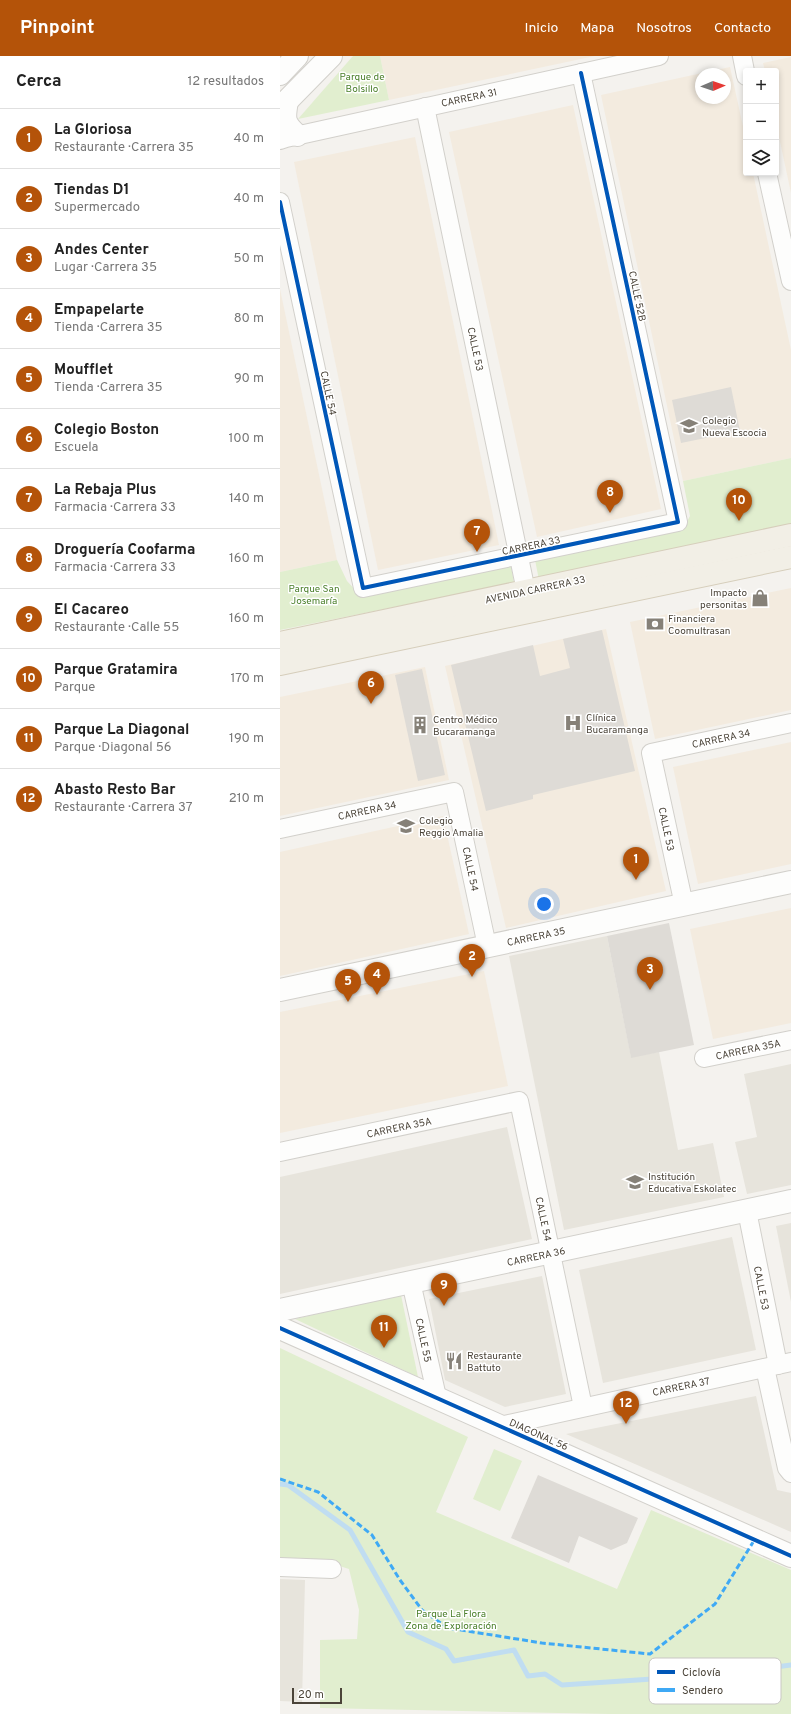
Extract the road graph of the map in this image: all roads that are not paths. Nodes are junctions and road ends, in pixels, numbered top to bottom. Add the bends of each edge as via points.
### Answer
1 (297, 56) edge
2 (331, 56) edge
3 (659, 56) edge
4 (742, 56) edge
5 (744, 68) edge
6 (582, 73) junction
7 (280, 74) edge
8 (284, 105) edge
9 (425, 107) junction
10 (288, 138) edge
11 (768, 176) edge
12 (280, 202) edge
13 (791, 281) edge
14 (678, 522) joint
15 (791, 535) edge
16 (519, 555) junction
17 (791, 557) edge
18 (363, 588) joint
19 (526, 591) junction
20 (280, 643) edge
21 (280, 664) edge
22 (791, 723) edge
23 (651, 753) joint
24 (454, 792) joint
25 (280, 829) edge
26 (791, 882) edge
27 (684, 904) junction
28 (487, 946) junction
29 (280, 990) edge
30 (791, 1040) edge
31 (704, 1058) dead end
32 (519, 1101) joint
33 (280, 1152) edge
34 (791, 1201) edge
35 (747, 1211) junction
36 (551, 1253) junction
37 (411, 1282) junction
38 (280, 1310) edge
39 (280, 1328) edge
40 (778, 1365) edge
41 (437, 1397) junction
42 (583, 1407) junction
43 (500, 1426) junction
44 (789, 1470) edge
45 (791, 1556) edge
46 (280, 1567) edge
47 (332, 1569) dead end

1 - 7 street
2 - 8 street
3 - 6 street, CARRERA 31
4 - 5 street
6 - 9 street, CARRERA 31
6 - 14 street, CALLE 52B
8 - 10 street
9 - 10 street, CARRERA 31
9 - 16 street, CALLE 53
11 - 13 street
12 - 18 street, CALLE 54
14 - 16 street, CARRERA 33
15 - 19 main road, AVENIDA CARRERA 33
16 - 18 street, CARRERA 33
16 - 19 street, CALLE 53
17 - 21 main road, AVENIDA CARRERA 33
19 - 20 main road, AVENIDA CARRERA 33
22 - 23 street, CARRERA 34
23 - 27 street, CALLE 53
24 - 25 street, CARRERA 34
24 - 28 street, CALLE 54
26 - 27 street, CARRERA 35
27 - 28 street, CARRERA 35
28 - 29 street, CARRERA 35
30 - 31 street, CARRERA 35A
32 - 33 street, CARRERA 35A
32 - 36 street, CALLE 54
34 - 35 street, CARRERA 36
35 - 36 street, CARRERA 36
35 - 40 street, CALLE 53
36 - 37 street, CARRERA 36
36 - 42 street, CALLE 54
37 - 38 street, CARRERA 36
37 - 41 street, CALLE 55
39 - 41 street, DIAGONAL 56
40 - 42 street, CARRERA 37
40 - 44 street, CALLE 53
41 - 43 street, DIAGONAL 56
42 - 43 street, CARRERA 37
43 - 45 street, DIAGONAL 56
46 - 47 street

